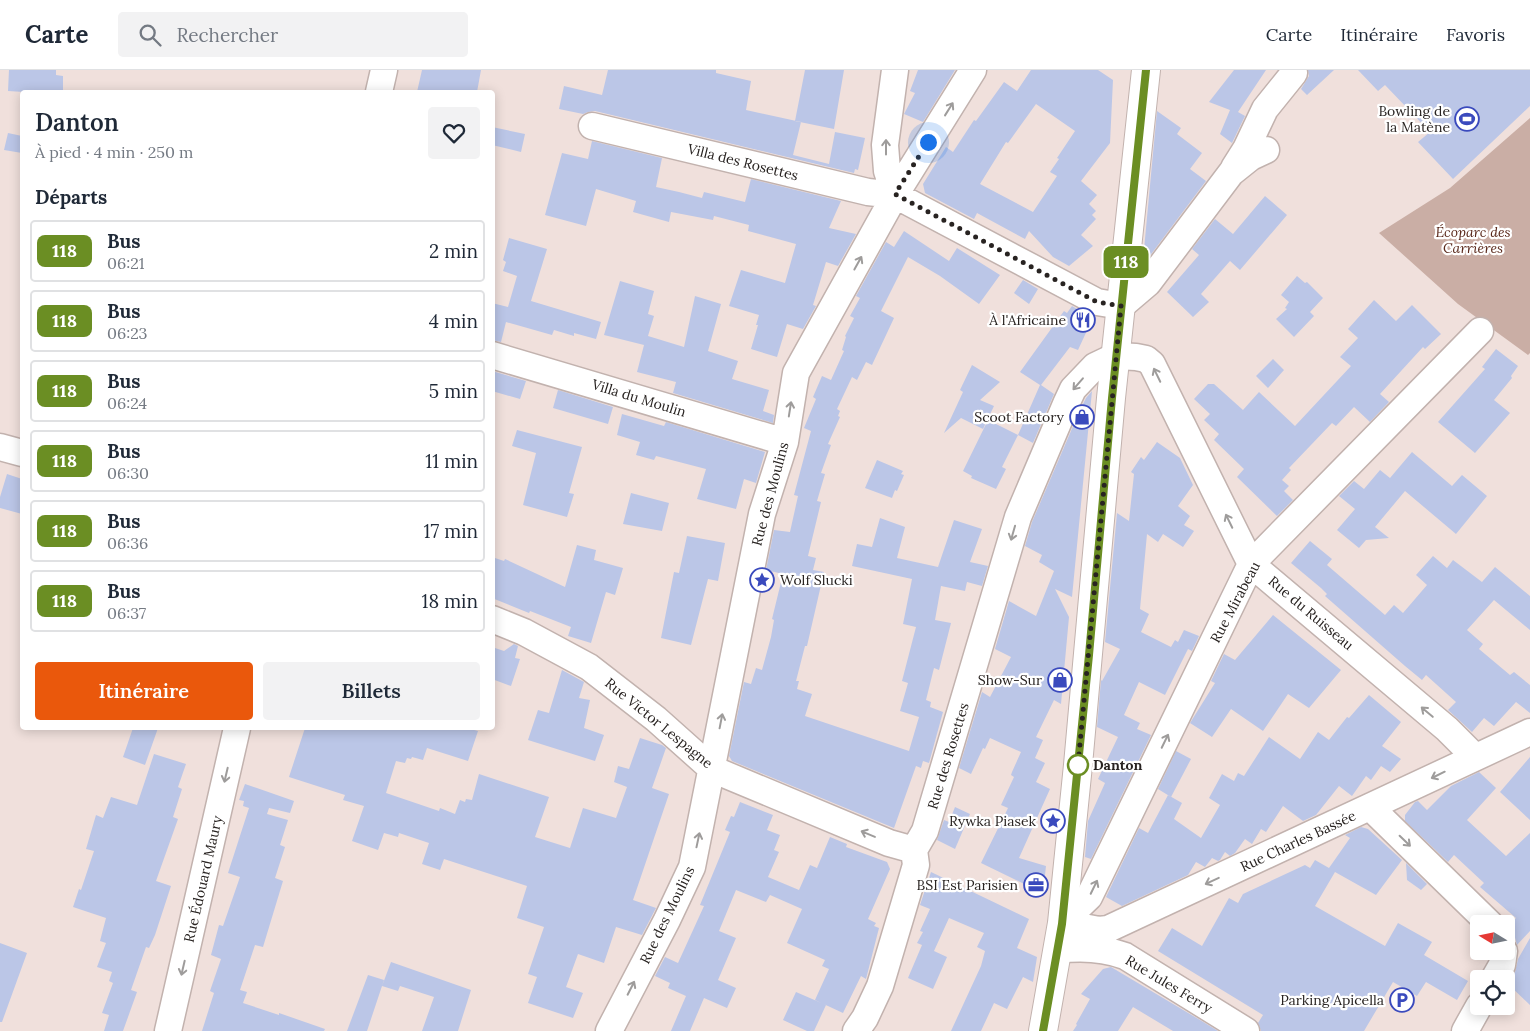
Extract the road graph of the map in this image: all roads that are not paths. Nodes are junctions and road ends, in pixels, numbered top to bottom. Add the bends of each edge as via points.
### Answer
1 (384, 70) edge
2 (895, 70) edge
3 (973, 70) edge
4 (1146, 70) edge
5 (1294, 73) dead end
6 (379, 90) edge
7 (592, 126) dead end
8 (1266, 150) dead end
9 (1231, 173) junction
10 (895, 194) junction
11 (1121, 306) junction
12 (1480, 331) dead end
13 (495, 356) edge
14 (1116, 356) junction
15 (785, 442) junction
16 (0, 447) edge
17 (20, 452) edge
18 (1251, 564) junction
19 (495, 620) edge
20 (237, 730) edge
21 (1530, 732) edge
22 (1475, 757) junction
23 (712, 768) junction
24 (1370, 807) junction
25 (914, 850) junction
26 (1481, 915) edge
27 (1071, 937) junction
28 (1474, 1015) edge
29 (168, 1031) edge
30 (609, 1031) edge
31 (856, 1031) edge
32 (1043, 1031) edge
33 (1246, 1031) edge
34 (1465, 1031) edge

1 - 6 street
10 -> 2 street via 887,171 885,145
10 -> 3 street, Rue des Moulins
4 - 11 main road
5 - 9 street via 1265,109
7 - 10 street, Villa des Rosettes via 868,192
8 - 9 street
9 - 11 street via 1148,284
10 - 11 street via 1097,302
15 -> 10 street, Rue des Moulins via 796,373
11 - 14 main road
12 - 18 street, Rue Mirabeau
13 - 15 street, Villa du Moulin
18 -> 14 street, Rue du Ruisseau via 1152,364 1146,359
14 -> 25 street, Rue des Rosettes via 1095,366 1073,390 1018,517 925,831
14 - 27 main road via 1080,746
23 -> 15 street, Rue des Moulins via 762,514
16 - 17 street
22 -> 18 street, Rue du Ruisseau via 1447,729
27 -> 18 street, Rue Mirabeau
19 - 23 street, Rue Victor Lespagne via 589,667
20 -> 29 street, Rue Édouard Maury
21 - 22 street, Rue Charles Bassée
22 -> 24 street, Rue Charles Bassée
25 -> 23 street, Rue Victor Lespagne via 890,843
30 -> 23 street, Rue des Moulins via 692,867
24 -> 26 street
24 -> 27 street, Rue Charles Bassée via 1127,921
25 - 31 street, Rue des Rosettes via 916,864 880,986
27 - 32 main road
27 - 33 street, Rue Jules Ferry via 1125,956
28 - 34 street

